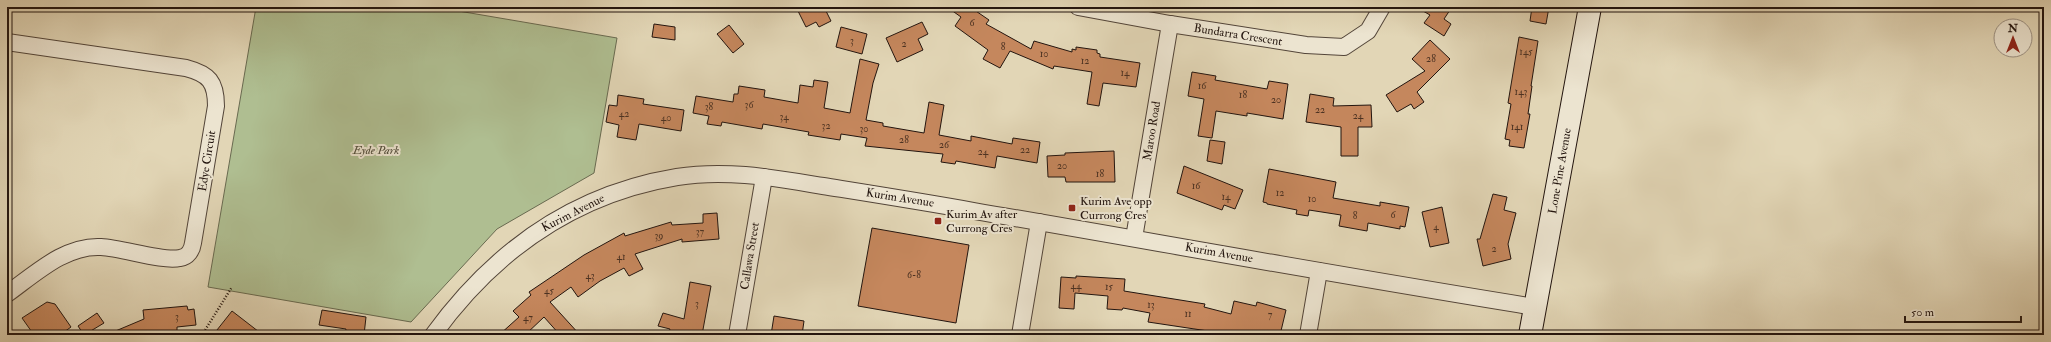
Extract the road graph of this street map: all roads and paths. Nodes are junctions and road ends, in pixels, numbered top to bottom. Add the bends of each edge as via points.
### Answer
1 (1078, 7) edge
2 (1382, 7) edge
3 (1590, 7) edge
4 (1170, 24) junction
5 (7, 42) edge
6 (764, 177) junction
7 (1039, 222) junction
8 (1134, 238) junction
9 (1319, 271) junction
10 (232, 287) dead end
11 (7, 294) edge
12 (1535, 307) junction
13 (202, 335) edge
14 (433, 335) edge
15 (737, 335) edge
16 (1020, 335) edge
17 (1308, 335) edge
18 (1530, 335) edge

1 - 4 street, Bundarra Crescent
2 - 4 street, Bundarra Crescent via 1368,31 1344,47 1306,45
3 - 12 street, Lone Pine Avenue
4 - 8 street, Maroo Road
5 - 11 street, Edye Circuit via 201,71 211,80 216,92 216,106 192,249 187,255 171,258 116,248 85,248 58,258
6 - 7 street, Kurim Avenue
6 - 14 street, Kurim Avenue via 729,173 677,177 614,192 587,204 526,238 501,258 460,299
6 - 15 street, Callawa Street
7 - 8 street, Kurim Avenue
7 - 16 street
8 - 9 street, Kurim Avenue
9 - 12 street, Kurim Avenue
9 - 17 street
10 - 13 path
12 - 18 street, Lone Pine Avenue

